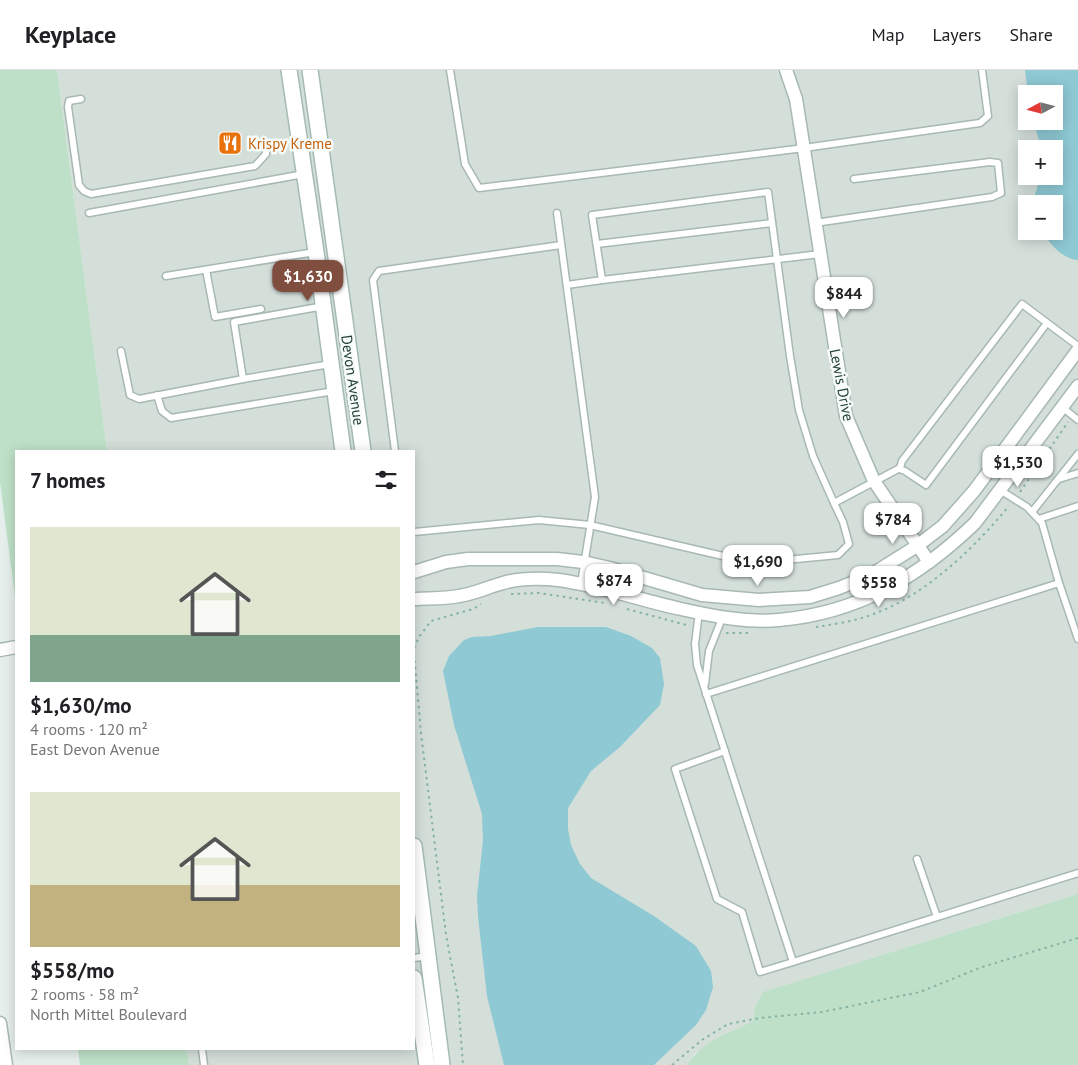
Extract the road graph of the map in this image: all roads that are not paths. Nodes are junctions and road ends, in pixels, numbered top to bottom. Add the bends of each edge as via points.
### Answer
1 (289, 70) edge
2 (310, 70) edge
3 (450, 70) edge
4 (786, 70) edge
5 (982, 70) edge
6 (82, 98) dead end
7 (266, 146) dead end
8 (804, 148) junction
9 (304, 174) junction
10 (854, 179) dead end
11 (89, 213) dead end
12 (557, 213) dead end
13 (772, 223) junction
14 (816, 223) junction
15 (597, 244) junction
16 (561, 245) junction
17 (316, 252) junction
18 (820, 254) junction
19 (777, 258) junction
20 (206, 270) junction
21 (166, 276) dead end
22 (602, 280) junction
23 (567, 285) junction
24 (324, 306) junction
25 (261, 309) dead end
26 (1047, 323) junction
27 (1078, 346) edge
28 (1078, 350) edge
29 (121, 351) dead end
30 (331, 363) junction
31 (243, 379) junction
32 (1078, 386) edge
33 (335, 390) junction
34 (157, 395) junction
35 (1062, 408) junction
36 (1075, 418) edge
37 (343, 450) edge
38 (363, 450) edge
39 (395, 450) edge
40 (1078, 454) edge
41 (900, 468) junction
42 (1078, 473) edge
43 (1058, 479) junction
44 (874, 481) junction
45 (1000, 490) junction
46 (834, 503) junction
47 (1078, 506) edge
48 (1032, 512) junction
49 (1039, 519) junction
50 (590, 525) junction
51 (415, 534) edge
52 (917, 546) junction
53 (584, 562) junction
54 (929, 562) junction
55 (415, 572) edge
56 (1060, 583) junction
57 (581, 584) junction
58 (415, 599) edge
59 (699, 612) junction
60 (723, 616) junction
61 (1078, 638) edge
62 (15, 647) edge
63 (0, 650) edge
64 (705, 691) junction
65 (725, 751) junction
66 (917, 859) dead end
67 (415, 862) edge
68 (1078, 873) edge
69 (937, 917) junction
70 (421, 957) edge
71 (792, 962) junction
72 (415, 985) edge
73 (0, 1023) edge
74 (202, 1050) edge
75 (6, 1065) edge
76 (204, 1065) edge
77 (427, 1065) edge
78 (442, 1065) edge

1 - 9 main road
2 - 38 main road, Devon Avenue
3 - 8 lane via 465,164 479,188
4 - 8 street, Lewis Drive via 796,99
5 - 8 lane via 988,116 980,123
6 - 7 lane via 69,101 68,107 79,185 91,194 255,166 266,154
8 - 14 street, Lewis Drive
9 - 11 lane
9 - 17 main road
10 - 14 lane via 990,162 998,163 1001,193 992,197
12 - 16 lane
13 - 15 lane
13 - 15 lane via 768,192 592,215
13 - 19 lane
14 - 18 street, Lewis Drive
15 - 22 lane
16 - 23 lane
16 - 39 lane via 379,271 373,280
17 - 20 lane
17 - 24 main road
18 - 19 lane
18 - 44 street, Lewis Drive via 846,416
19 - 22 lane
19 - 46 lane via 799,410
20 - 21 lane
20 - 25 lane via 215,316
22 - 23 lane
23 - 50 lane via 595,497
24 - 30 main road
24 - 31 lane via 234,322
26 - 27 lane
26 - 41 lane via 926,485
26 - 41 lane via 1022,304
28 - 52 street via 974,491 942,526
29 - 34 lane via 130,395 139,399
30 - 31 lane
30 - 33 main road
31 - 34 lane
32 - 35 street
33 - 34 lane via 171,418 162,411
33 - 37 main road
35 - 36 lane
35 - 45 street
40 - 43 lane
41 - 44 lane
42 - 43 lane
43 - 48 lane
44 - 46 lane
44 - 52 street, Lewis Drive
45 - 48 lane
45 - 54 street via 975,523
46 - 50 lane via 849,544 838,555 753,563
47 - 49 lane
48 - 49 lane
49 - 56 lane
50 - 51 lane via 539,520
50 - 53 lane
52 - 53 street via 869,576 839,588 810,597 759,600 702,595
52 - 54 street, Lewis Drive
53 - 55 street via 468,559
53 - 57 lane
54 - 60 street via 884,592 811,616 744,620
56 - 61 lane
56 - 64 lane
57 - 58 street via 530,579 505,582 459,596
57 - 59 street
59 - 60 street
59 - 64 lane via 695,644 697,666
60 - 64 lane via 709,651
62 - 63 street
64 - 65 lane
65 - 71 lane
65 - 71 lane via 675,769 718,899 742,912 760,972
66 - 69 lane
67 - 70 main road
68 - 69 lane
69 - 71 lane
70 - 78 main road
72 - 77 main road
73 - 75 street
74 - 76 lane

